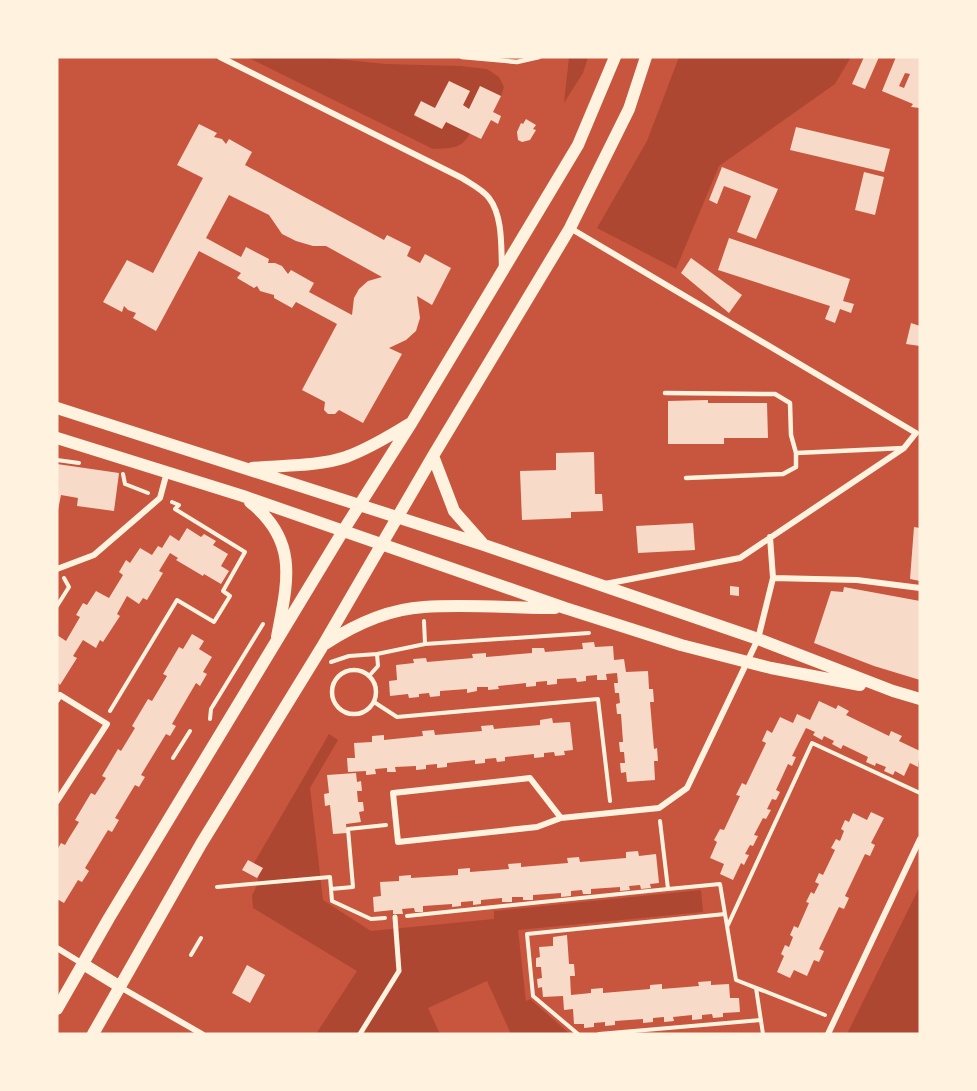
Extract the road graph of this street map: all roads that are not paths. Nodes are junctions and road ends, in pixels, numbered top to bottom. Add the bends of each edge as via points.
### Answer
1 (220, 57) edge
2 (462, 57) edge
3 (539, 57) edge
4 (615, 57) edge
5 (646, 57) edge
6 (570, 228) junction
7 (502, 273) junction
8 (665, 393) dead end
9 (57, 408) edge
10 (412, 422) junction
11 (918, 433) edge
12 (57, 438) edge
13 (904, 448) junction
14 (796, 453) junction
15 (432, 456) junction
16 (245, 468) junction
17 (167, 472) junction
18 (686, 478) dead end
19 (243, 496) junction
20 (360, 506) junction
21 (396, 518) junction
22 (343, 531) junction
23 (770, 537) junction
24 (380, 545) junction
25 (484, 545) junction
26 (58, 568) edge
27 (773, 578) junction
28 (601, 585) junction
29 (920, 588) edge
30 (566, 608) junction
31 (758, 639) junction
32 (276, 644) junction
33 (322, 647) junction
34 (747, 662) junction
35 (893, 692) junction
36 (920, 699) edge
37 (57, 700) edge
38 (374, 702) joint
39 (57, 801) edge
40 (561, 818) junction
41 (920, 839) edge
42 (395, 917) road end
43 (57, 948) edge
44 (83, 964) junction
45 (119, 986) junction
46 (57, 1010) edge
47 (93, 1034) edge
48 (202, 1034) edge
49 (360, 1034) edge
50 (828, 1034) edge

1 - 7 street via 462,178 484,193 495,208 499,224
2 - 3 lane via 517,62
4 - 7 main road via 578,146
5 - 6 main road via 629,109
6 - 11 street
6 - 15 main road
7 - 10 main road
8 - 14 lane via 775,393 790,404
9 - 16 main road
10 - 16 main road via 344,457
10 - 20 main road
11 - 13 street
12 - 17 main road
13 - 14 lane
13 - 23 street
14 - 18 lane via 796,467 783,474
15 - 21 main road
15 - 25 main road via 454,511
16 - 20 main road
17 - 19 main road
17 - 26 street via 160,498 94,555
19 - 22 main road
19 - 32 main road via 273,526 286,558 287,584
20 - 21 main road
20 - 22 main road
21 - 24 main road
21 - 25 main road
22 - 24 main road
22 - 32 main road
23 - 27 street
23 - 28 street via 740,558
24 - 30 main road
24 - 33 main road
25 - 28 main road
27 - 29 street via 856,580
27 - 31 street
28 - 31 main road
30 - 33 main road via 424,607 384,615 345,631
30 - 34 main road
31 - 34 street
31 - 35 main road
32 - 44 main road
33 - 45 main road
34 - 35 main road
34 - 40 street via 687,788 659,808
35 - 36 main road
37 - 39 street via 60,694 107,724
38 - 38 lane via 363,712 348,714 334,704 332,687 342,673 357,670 369,676 375,688
40 - 40 street via 530,778 393,793 398,842 537,828
41 - 50 street
42 - 49 street via 399,971
43 - 44 street
44 - 45 main road
44 - 46 main road
45 - 47 main road
45 - 48 street

